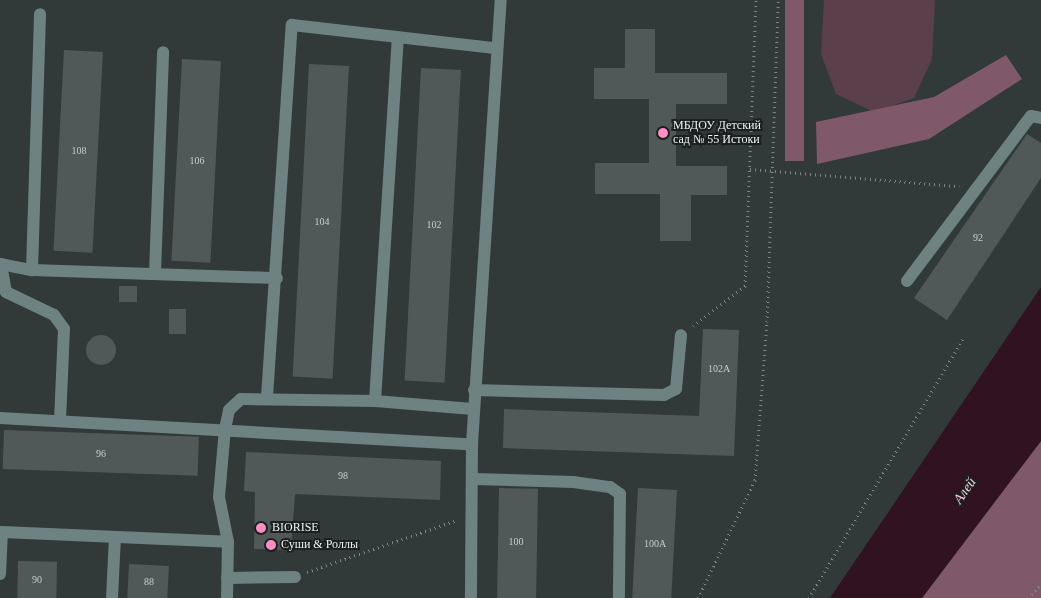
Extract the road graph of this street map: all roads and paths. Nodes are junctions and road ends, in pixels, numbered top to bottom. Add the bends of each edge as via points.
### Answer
1 (501, 0) edge
2 (756, 0) edge
3 (778, 0) edge
4 (40, 14) dead end
5 (398, 38) junction
6 (495, 48) junction
7 (163, 52) dead end
8 (1041, 118) edge
9 (750, 169) junction
10 (772, 170) junction
11 (977, 188) junction
12 (0, 264) edge
13 (32, 270) junction
14 (156, 273) junction
15 (277, 278) junction
16 (907, 281) dead end
17 (681, 335) joint
18 (963, 340) dead end
19 (474, 390) junction
20 (267, 397) junction
21 (375, 401) junction
22 (473, 409) junction
23 (0, 418) edge
24 (60, 421) junction
25 (224, 429) junction
26 (472, 444) junction
27 (474, 479) junction
28 (473, 514) junction
29 (115, 537) junction
30 (228, 542) junction
31 (0, 574) edge
32 (294, 576) joint
33 (227, 578) junction
34 (1041, 584) edge
35 (112, 598) edge
36 (227, 598) edge
37 (471, 598) edge
38 (618, 598) edge
39 (698, 598) edge
40 (809, 598) edge
41 (1028, 598) edge

1 - 6 lane
2 - 9 path
3 - 10 path
4 - 13 lane
5 - 6 lane
5 - 15 lane via 292,25
5 - 21 lane
6 - 19 lane
7 - 14 lane
8 - 11 lane via 1031,116
9 - 10 path
9 - 17 path via 745,286
10 - 11 path
10 - 39 path via 755,480
11 - 16 lane
12 - 13 lane
12 - 24 lane via 6,292 54,315 64,329
13 - 14 lane
14 - 15 lane
15 - 20 lane
17 - 19 lane via 676,389 664,395
18 - 40 path
19 - 22 lane
20 - 21 lane
20 - 25 lane via 241,400 228,410
21 - 22 lane
22 - 26 lane
23 - 24 lane
24 - 25 lane
25 - 26 lane
25 - 30 lane via 219,498
26 - 27 lane
27 - 28 lane
27 - 38 lane via 573,482 610,487 620,494
28 - 32 path
28 - 37 lane
29 - 30 lane
29 - 31 lane via 2,532
29 - 35 lane
30 - 33 lane
32 - 33 lane
33 - 36 lane
34 - 41 path

